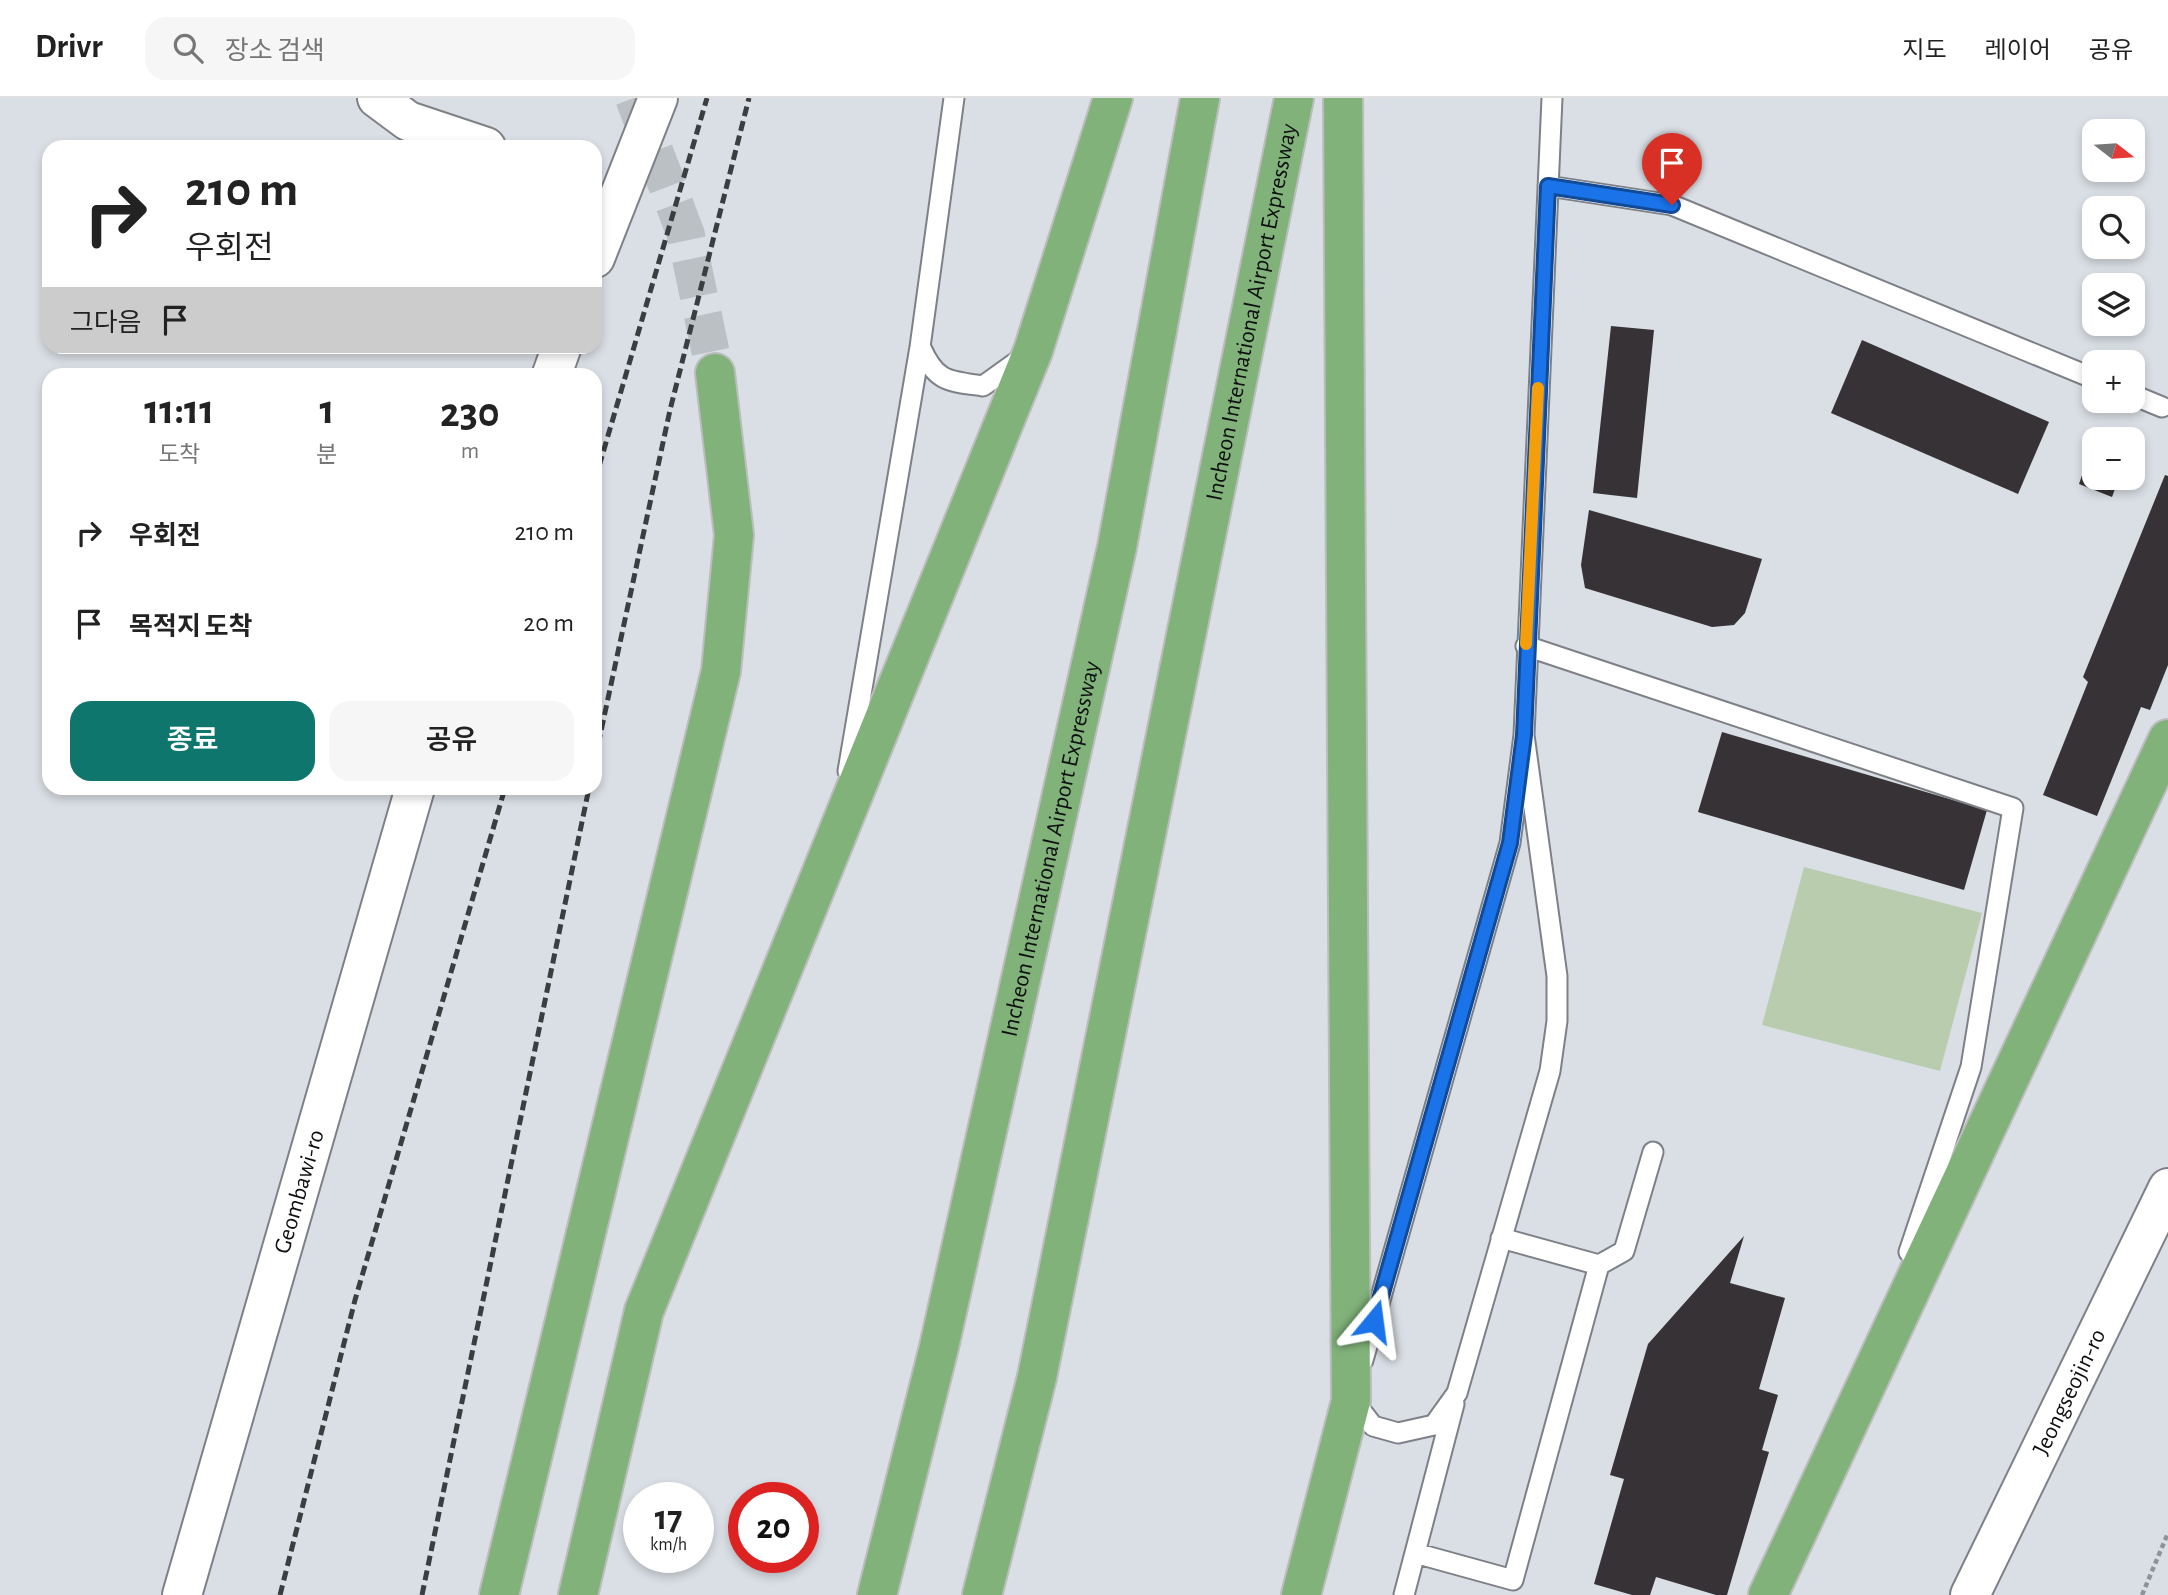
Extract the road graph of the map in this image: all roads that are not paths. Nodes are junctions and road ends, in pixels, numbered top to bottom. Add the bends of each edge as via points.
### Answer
1 (377, 98) edge
2 (409, 98) edge
3 (658, 98) edge
4 (954, 98) edge
5 (1113, 98) edge
6 (1200, 98) edge
7 (1294, 98) edge
8 (1343, 98) edge
9 (1552, 98) edge
10 (440, 130) junction
11 (467, 140) edge
12 (1548, 186) junction
13 (606, 193) edge
14 (602, 217) edge
15 (920, 347) junction
16 (1033, 351) junction
17 (715, 373) tunnel mouth
18 (2082, 374) edge
19 (2145, 400) edge
20 (2162, 407) dead end
21 (1525, 646) junction
22 (1524, 735) junction
23 (2168, 739) edge
24 (413, 795) edge
25 (837, 835) junction
26 (1653, 1153) dead end
27 (2168, 1188) edge
28 (1502, 1238) junction
29 (1599, 1265) junction
30 (1457, 1393) junction
31 (1351, 1401) junction
32 (1415, 1553) junction
33 (182, 1595) edge
34 (499, 1595) edge
35 (578, 1595) edge
36 (877, 1595) edge
37 (982, 1595) edge
38 (1301, 1595) edge
39 (1404, 1595) edge
40 (1754, 1595) edge
41 (1768, 1595) edge
42 (1970, 1595) edge

1 - 10 street via 408,121
2 - 10 lane
3 - 13 street
4 - 15 lane
5 - 16 highway
6 - 36 highway, Incheon International Airport Expressway via 1117,547 939,1347
7 - 37 highway, Incheon International Airport Expressway via 1037,1377
8 - 31 highway
9 - 12 lane
10 - 11 street
12 - 18 lane via 1672,205
12 - 21 lane
13 - 14 street
15 - 16 lane via 930,369 951,382 983,386
15 - 25 lane
16 - 25 highway
17 - 34 highway via 734,535 721,671
19 - 20 lane
21 - 22 lane
21 - 40 lane via 2013,808 1972,1067 1914,1241
22 - 28 lane via 1557,976 1557,1021 1550,1071
22 - 31 lane via 1510,843
23 - 41 highway
24 - 33 street, Geombawi-ro
25 - 35 highway via 644,1311
26 - 29 lane via 1624,1251
27 - 42 street, Jeongseojin-ro
28 - 29 lane
28 - 30 lane
29 - 32 lane via 1513,1580
30 - 31 lane via 1434,1424 1398,1433 1373,1426
30 - 32 lane
31 - 38 highway
32 - 39 lane

